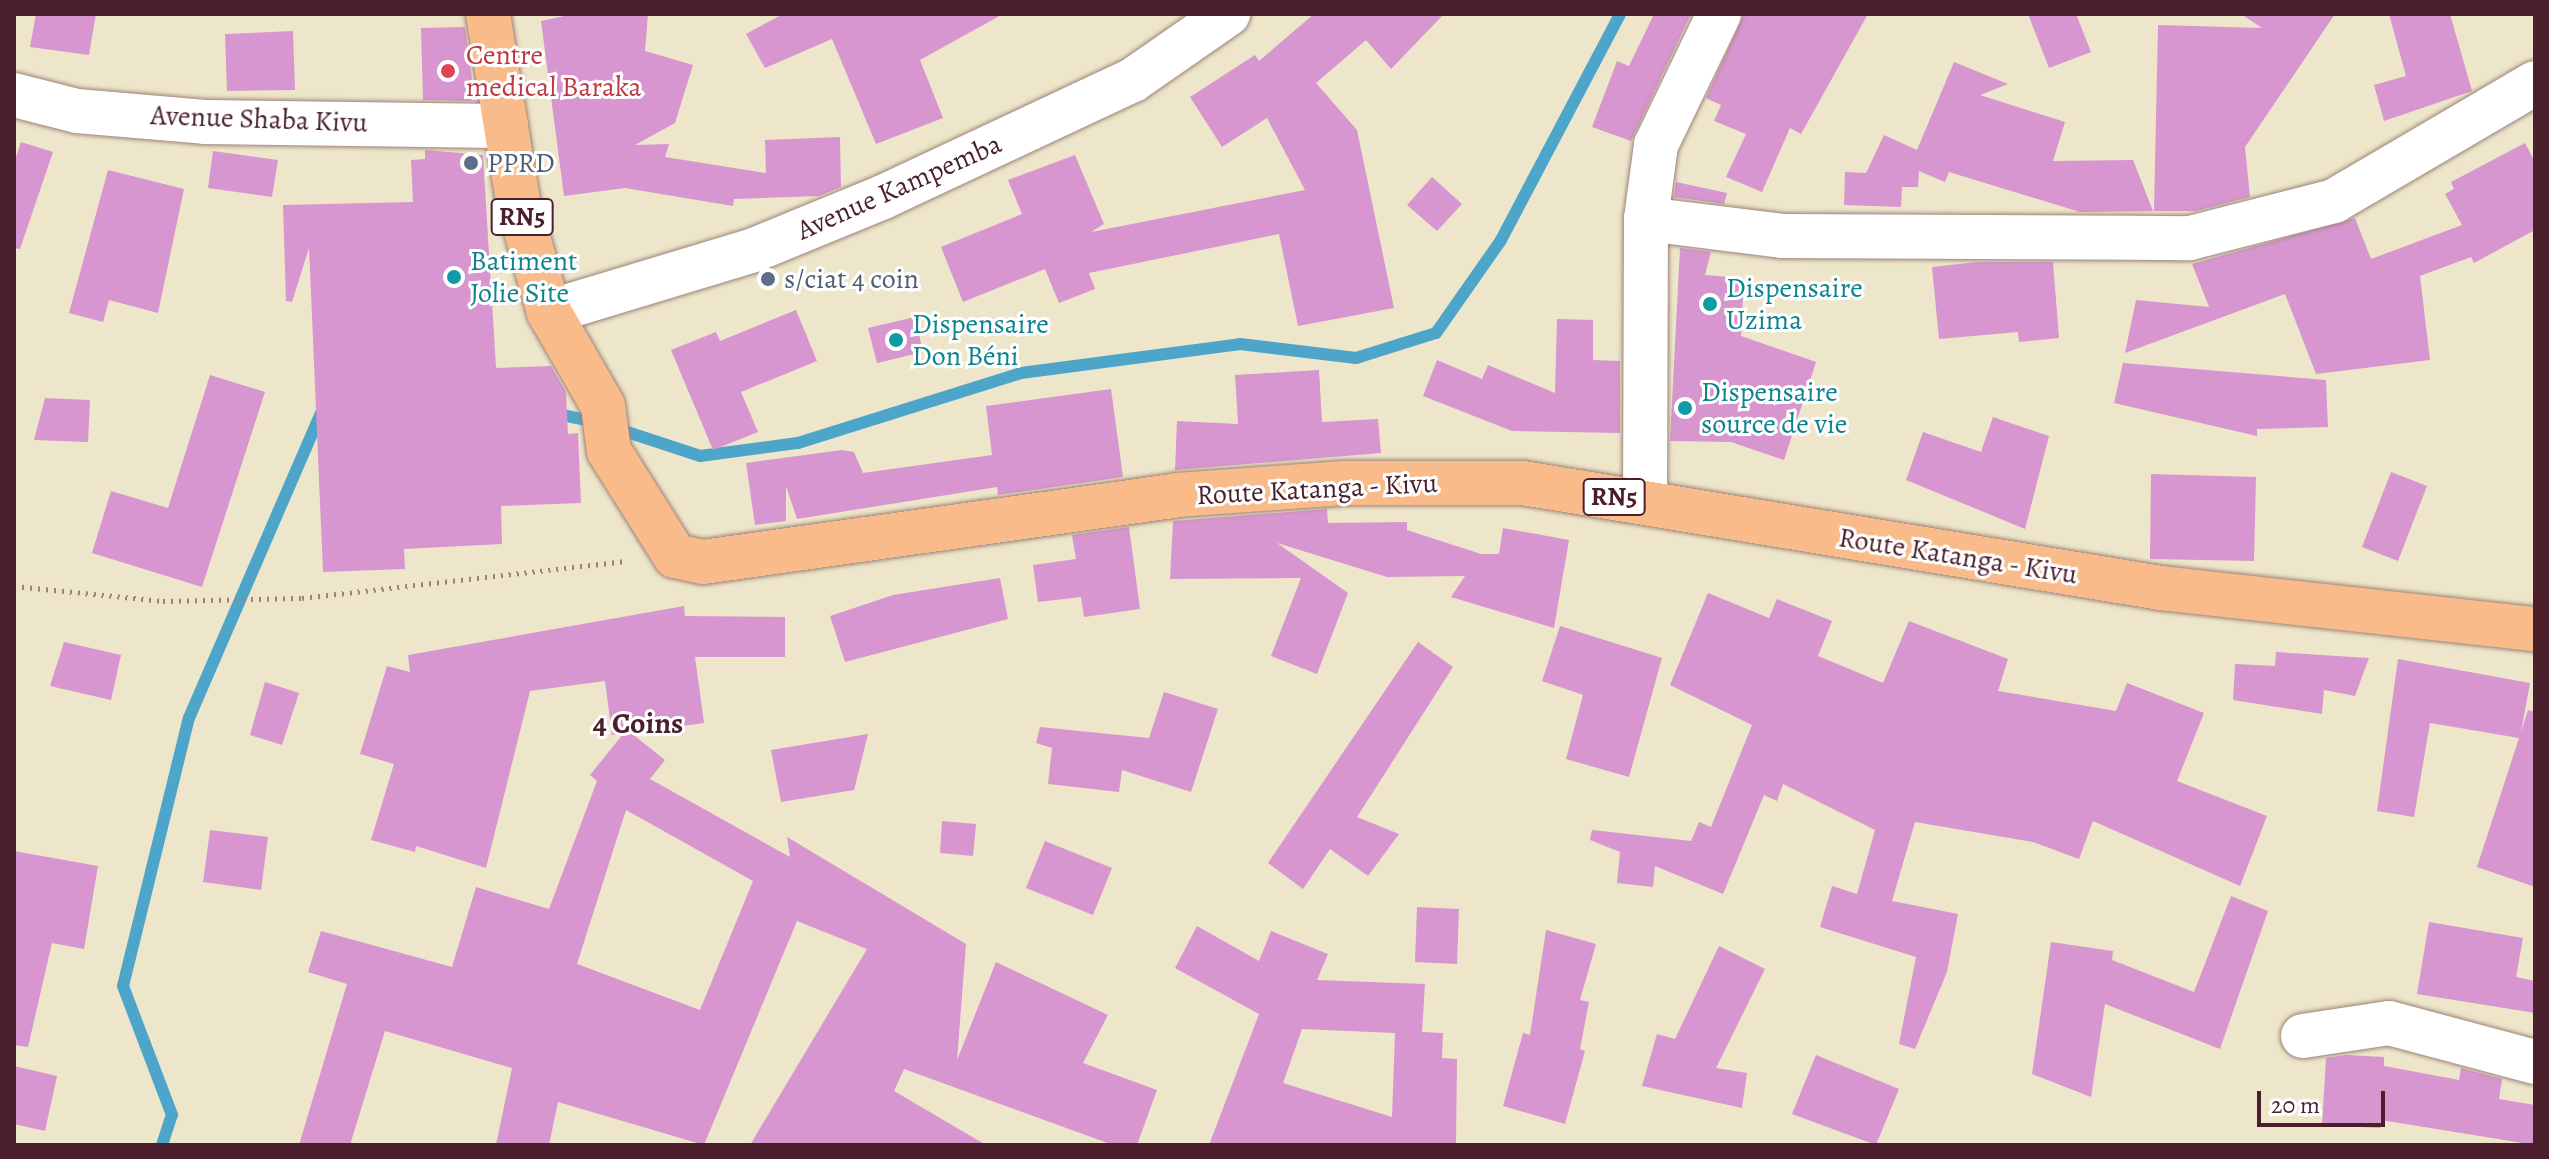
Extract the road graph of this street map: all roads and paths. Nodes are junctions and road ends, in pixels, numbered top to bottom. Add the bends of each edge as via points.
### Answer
1 (488, 14) edge
2 (1228, 14) edge
3 (1719, 14) edge
4 (2535, 83) edge
5 (14, 95) edge
6 (506, 126) junction
7 (1646, 219) junction
8 (549, 312) junction
9 (1645, 502) junction
10 (675, 556) junction
11 (14, 586) edge
12 (2535, 629) edge
13 (2303, 1036) dead end
14 (2535, 1062) edge

1 - 6 highway, RN5
2 - 8 street, Avenue Kampemba via 1133,80 883,197 754,250
3 - 7 street via 1656,145
4 - 7 street via 2334,201 2190,238 1782,236
5 - 6 street, Avenue Shaba Kivu via 77,111 205,122
6 - 8 highway, RN5
7 - 9 street
8 - 10 highway, RN5 via 603,406 609,451
9 - 10 highway, Route Katanga - Kivu / RN5 via 1523,483 1345,483 1177,495 703,562
9 - 12 highway, Route Katanga - Kivu / RN5 via 2161,588
10 - 11 path via 302,598 163,601
13 - 14 street via 2389,1023

